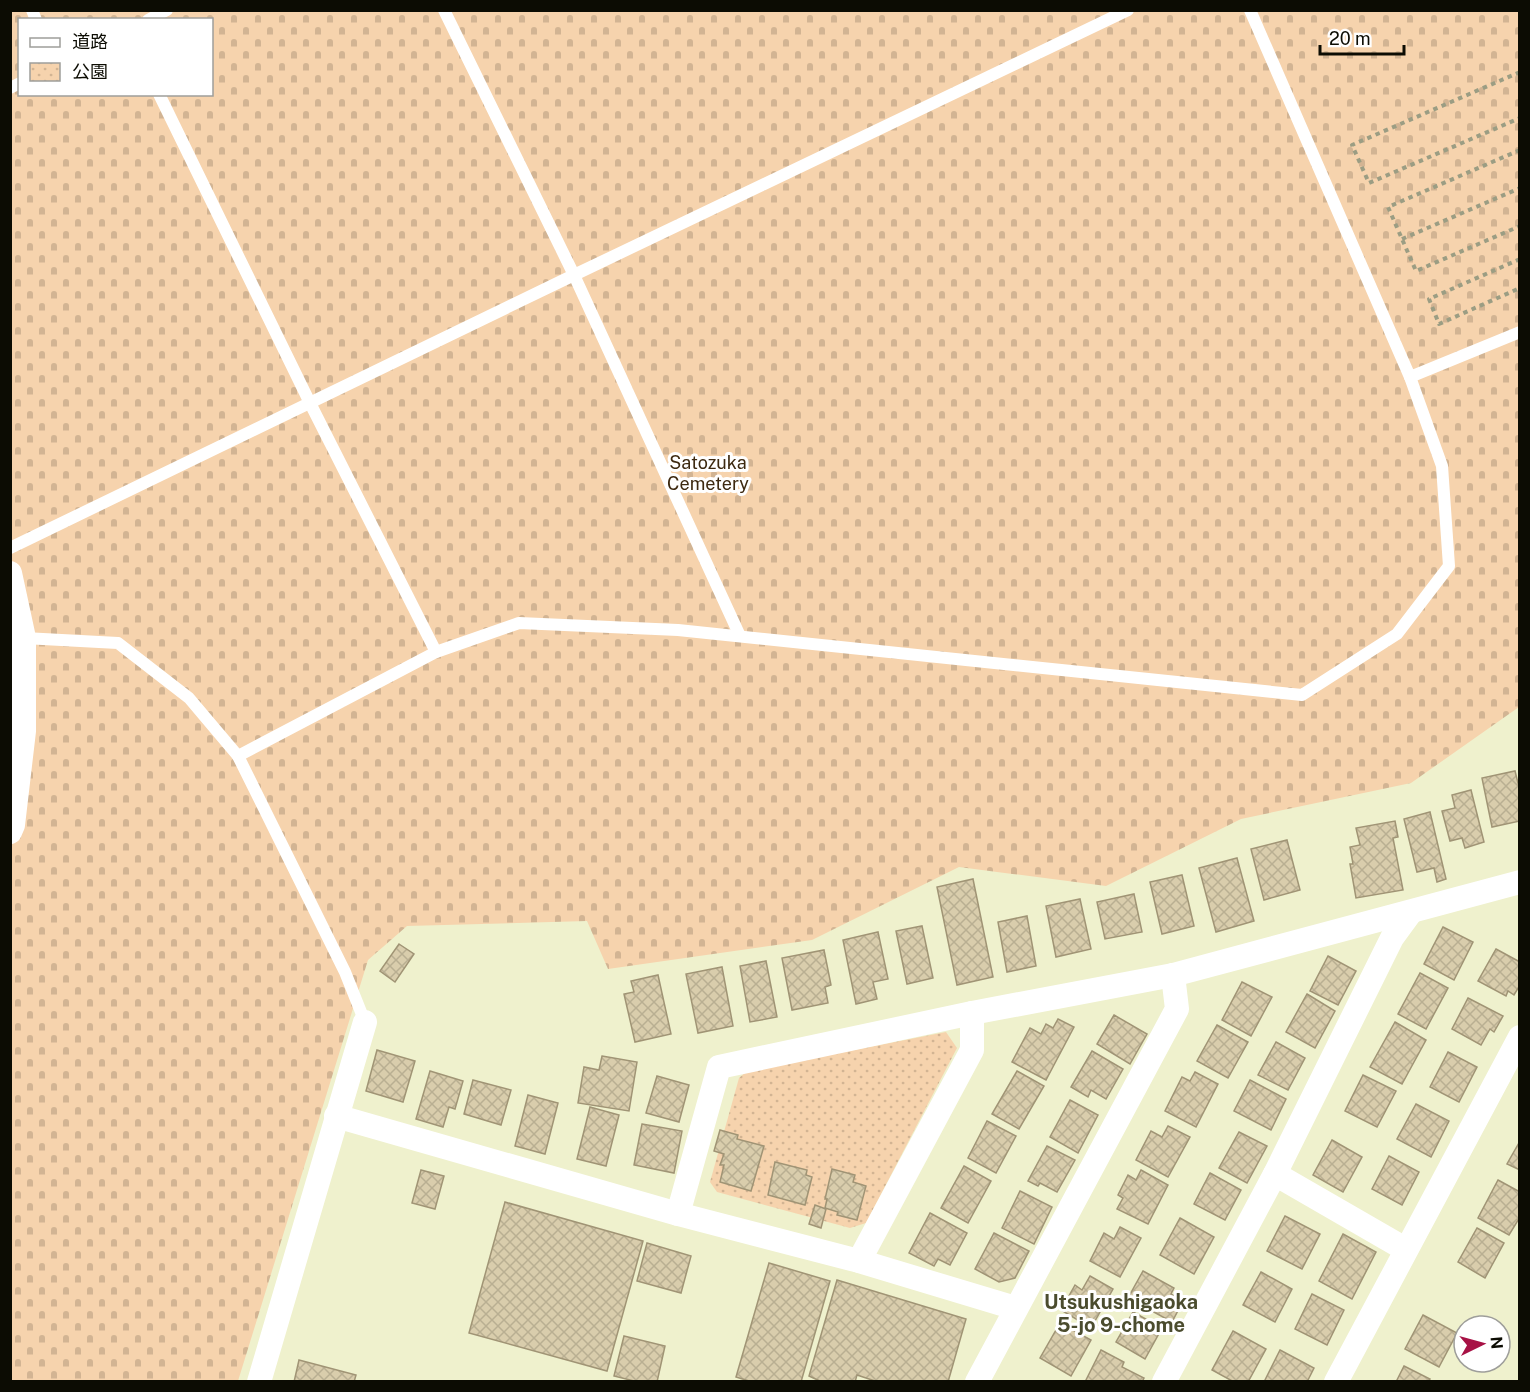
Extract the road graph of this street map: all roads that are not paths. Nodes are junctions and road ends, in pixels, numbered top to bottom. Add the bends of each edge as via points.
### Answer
1 (167, 10) edge
2 (444, 10) edge
3 (1128, 10) edge
4 (1250, 10) edge
5 (152, 18) edge
6 (160, 96) edge
7 (574, 275) junction
8 (1520, 332) edge
9 (1410, 377) junction
10 (310, 403) junction
11 (10, 548) edge
12 (10, 573) edge
13 (740, 636) junction
14 (24, 638) junction
15 (436, 652) junction
16 (238, 756) junction
17 (10, 832) edge
18 (1520, 882) edge
19 (1411, 912) junction
20 (1173, 975) junction
21 (972, 1013) junction
22 (365, 1022) joint
23 (1520, 1037) edge
24 (336, 1116) junction
25 (1275, 1174) junction
26 (678, 1214) junction
27 (1405, 1249) junction
28 (859, 1261) junction
29 (1015, 1308) junction
30 (259, 1382) edge
31 (977, 1382) edge
32 (1164, 1382) edge
33 (1336, 1382) edge

1 - 5 lane
2 - 7 lane
3 - 7 lane
4 - 9 lane
6 - 10 lane
7 - 10 lane
7 - 13 lane
8 - 9 lane
9 - 13 lane via 1442,466 1449,566 1396,634 1302,695
10 - 11 lane
10 - 15 lane
12 - 14 street
13 - 15 lane via 519,623
14 - 16 lane via 118,643 189,698
14 - 17 street via 24,731
15 - 16 lane
16 - 22 lane via 345,972
18 - 19 street
19 - 20 street
19 - 25 street via 1392,938
20 - 21 street
20 - 29 street via 1177,1009
21 - 26 street via 719,1067
21 - 28 street via 972,1050
22 - 24 street
23 - 27 street
24 - 26 street
24 - 30 street
25 - 27 street
25 - 32 street
26 - 28 street
27 - 33 street
28 - 29 street
29 - 31 street

